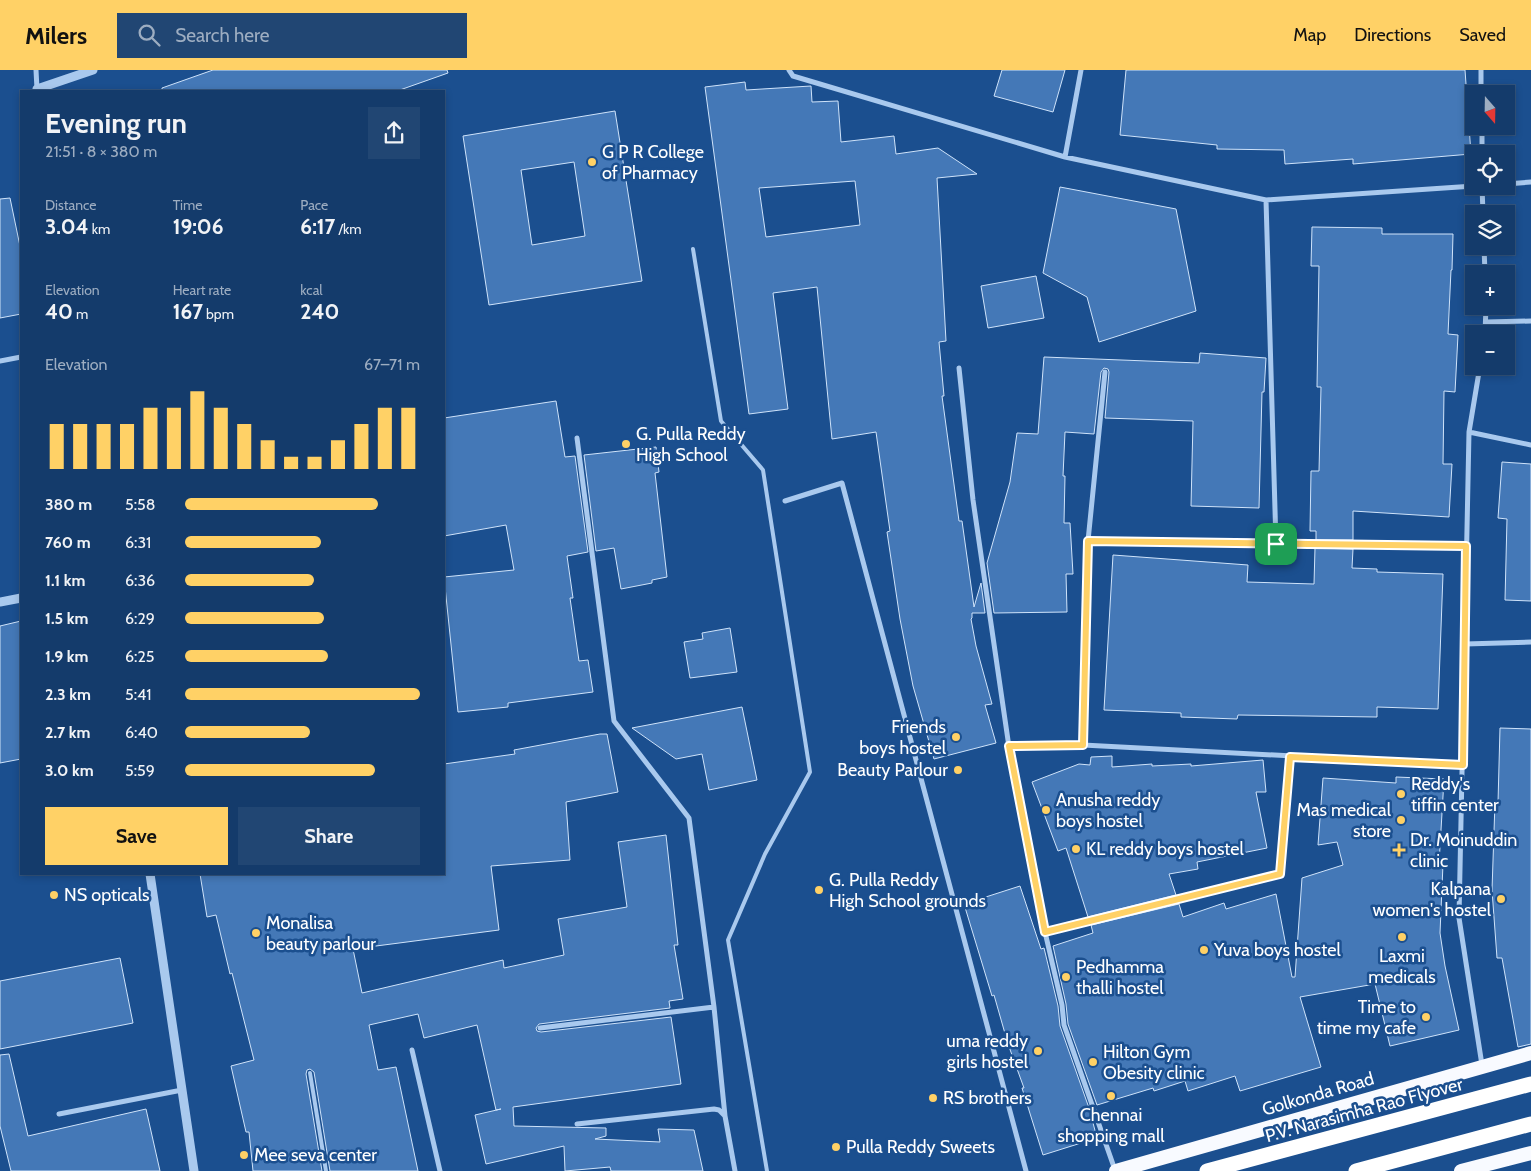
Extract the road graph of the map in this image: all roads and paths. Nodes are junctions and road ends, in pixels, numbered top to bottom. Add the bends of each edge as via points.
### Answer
1 (36, 70) edge
2 (94, 70) edge
3 (789, 70) edge
4 (1081, 70) edge
5 (1481, 70) edge
6 (1482, 85) edge
7 (38, 90) edge
8 (1065, 157) junction
9 (1531, 182) edge
10 (1515, 183) edge
11 (1465, 187) edge
12 (1266, 200) junction
13 (693, 249) dead end
14 (1486, 315) edge
15 (1531, 321) edge
16 (1486, 322) junction
17 (1486, 325) edge
18 (20, 357) edge
19 (0, 361) edge
20 (959, 368) dead end
21 (1105, 372) dead end
22 (1478, 375) edge
23 (1469, 432) junction
24 (577, 438) dead end
25 (1531, 445) edge
26 (785, 500) dead end
27 (1088, 541) junction
28 (1276, 544) junction
29 (1466, 546) junction
30 (20, 598) edge
31 (0, 602) edge
32 (1531, 642) edge
33 (1465, 644) junction
34 (1083, 745) junction
35 (1009, 746) junction
36 (1290, 757) junction
37 (1463, 765) junction
38 (150, 875) edge
39 (1045, 932) junction
40 (714, 1007) junction
41 (540, 1028) dead end
42 (412, 1050) dead end
43 (1531, 1053) edge
44 (1483, 1066) junction
45 (310, 1073) dead end
46 (1531, 1084) edge
47 (182, 1090) junction
48 (59, 1114) dead end
49 (726, 1116) junction
50 (577, 1124) dead end
51 (1531, 1124) edge
52 (1531, 1153) edge
53 (194, 1171) edge
54 (326, 1171) edge
55 (440, 1171) edge
56 (734, 1171) edge
57 (767, 1171) edge
58 (1026, 1171) edge
59 (1116, 1171) edge
60 (1207, 1171) edge
61 (1356, 1171) edge
62 (1461, 1171) edge

1 - 7 street
2 - 7 street
3 - 8 street via 793,76
4 - 8 street
5 - 6 street
8 - 12 street
9 - 10 street
11 - 12 street
12 - 28 street
13 - 57 lane via 721,421 763,470 810,772 765,854 728,940
14 - 16 street
15 - 16 street
16 - 17 street
18 - 19 street
20 - 35 street via 973,500
21 - 27 street
22 - 23 street
23 - 25 street
23 - 29 street
24 - 40 street via 614,721 689,818
26 - 58 street via 842,484
27 - 28 street
27 - 34 street
28 - 29 street
29 - 33 street
30 - 31 street
32 - 33 street
33 - 37 street
34 - 35 street
34 - 36 street
35 - 39 street
36 - 37 street
36 - 39 street via 1280,874
37 - 44 street via 1459,918
38 - 47 street
39 - 59 street via 1064,1025
40 - 41 street
40 - 49 street
42 - 55 street
43 - 44 highway, Golkonda Road
44 - 59 highway, Golkonda Road
45 - 54 lane
46 - 60 highway, P.V. Narasimha Rao Flyover
47 - 48 street
47 - 53 street
49 - 50 street via 714,1109
49 - 56 street
51 - 61 highway
52 - 62 highway

